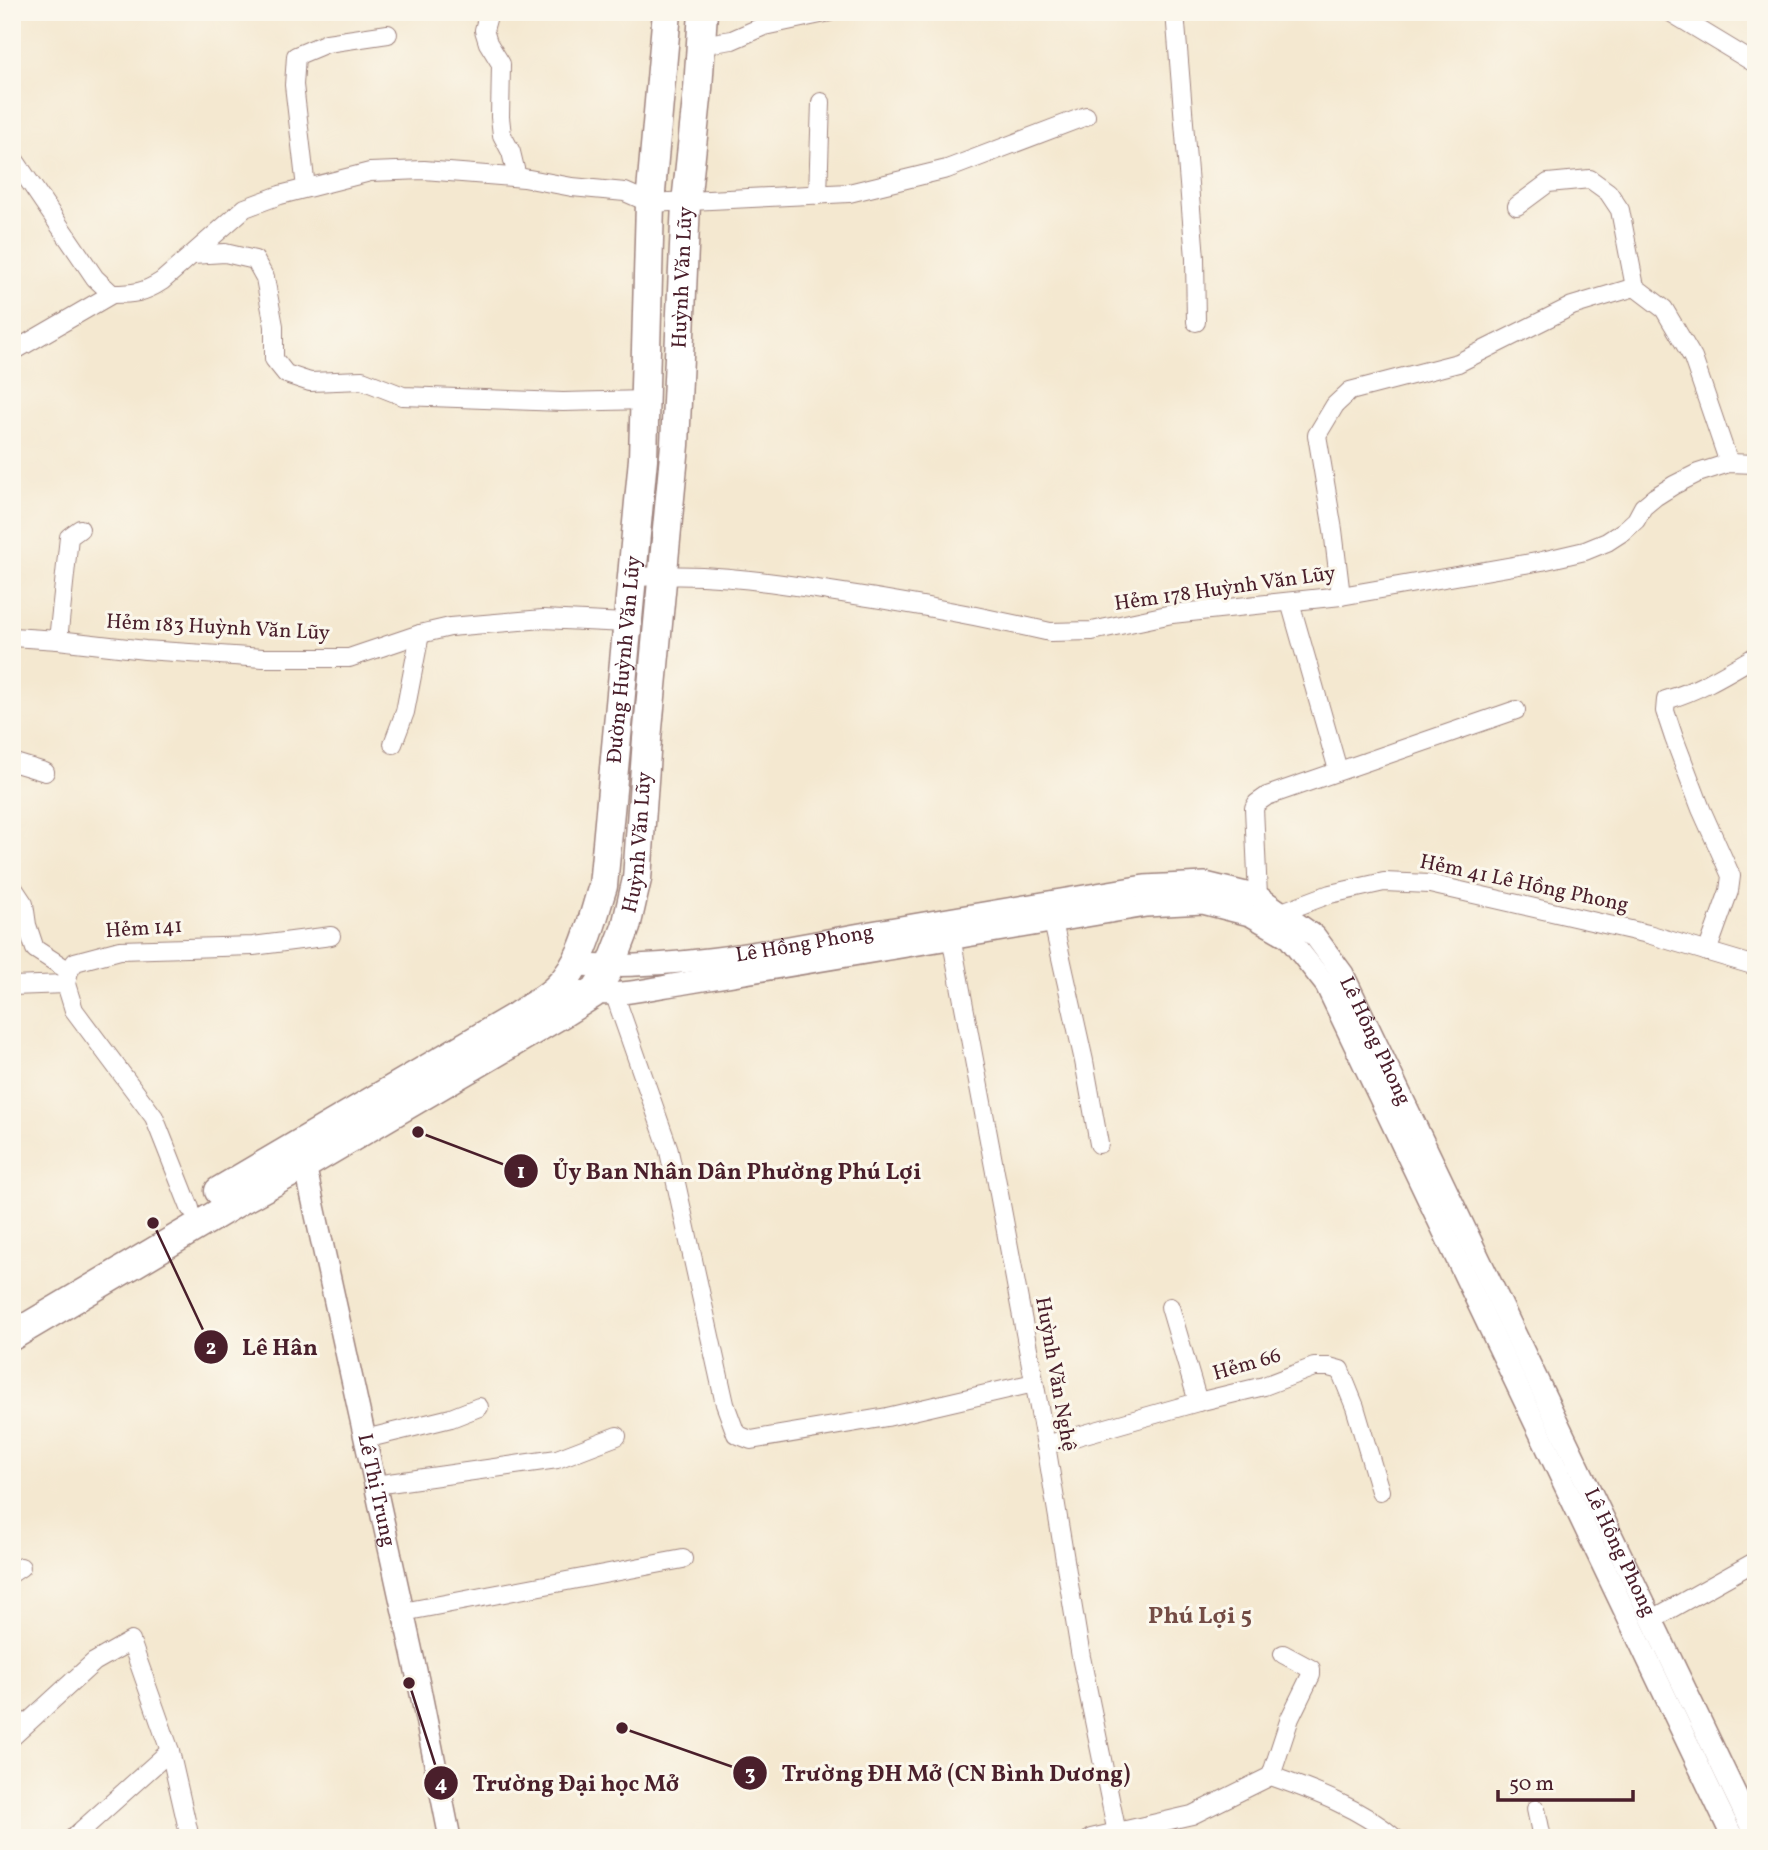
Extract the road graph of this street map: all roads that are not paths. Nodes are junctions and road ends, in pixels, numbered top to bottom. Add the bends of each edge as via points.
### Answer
1 (489, 12) edge
2 (667, 12) edge
3 (703, 12) edge
4 (1175, 12) edge
5 (1670, 12) edge
6 (822, 13) edge
7 (387, 34) dead end
8 (701, 45) junction
9 (1756, 65) edge
10 (821, 102) dead end
11 (1086, 116) dead end
12 (12, 156) edge
13 (517, 177) junction
14 (306, 188) junction
15 (818, 195) junction
16 (650, 203) junction
17 (686, 203) junction
18 (1517, 206) dead end
19 (192, 255) junction
20 (1635, 287) junction
21 (112, 294) junction
22 (1196, 322) dead end
23 (12, 352) edge
24 (646, 400) junction
25 (1728, 463) junction
26 (1756, 464) edge
27 (80, 529) dead end
28 (664, 575) junction
29 (631, 578) junction
30 (1341, 596) junction
31 (1290, 602) junction
32 (626, 624) junction
33 (420, 635) junction
34 (12, 637) edge
35 (58, 640) junction
36 (1756, 656) edge
37 (1516, 710) dead end
38 (393, 744) dead end
39 (12, 762) edge
40 (1338, 770) junction
41 (46, 772) dead end
42 (12, 886) edge
43 (1258, 896) junction
44 (1282, 912) junction
45 (1053, 922) junction
46 (950, 928) junction
47 (331, 936) dead end
48 (1707, 952) junction
49 (575, 965) junction
50 (1756, 966) edge
51 (68, 977) junction
52 (606, 984) junction
53 (12, 986) edge
54 (558, 988) junction
55 (1099, 1144) dead end
56 (300, 1156) junction
57 (190, 1208) junction
58 (1170, 1307) dead end
59 (12, 1315) edge
60 (12, 1336) edge
61 (1034, 1383) junction
62 (1198, 1402) junction
63 (479, 1407) dead end
64 (617, 1436) dead end
65 (365, 1439) junction
66 (1046, 1446) junction
67 (375, 1485) junction
68 (1380, 1490) dead end
69 (683, 1559) dead end
70 (1756, 1561) edge
71 (403, 1612) junction
72 (1651, 1620) junction
73 (1283, 1654) dead end
74 (12, 1737) edge
75 (170, 1751) junction
76 (1271, 1776) junction
77 (1536, 1809) dead end
78 (1118, 1835) edge
79 (1756, 1837) edge
80 (73, 1838) edge
81 (190, 1838) edge
82 (450, 1838) edge
83 (1091, 1838) edge
84 (1395, 1838) edge
85 (1542, 1838) edge
86 (1733, 1838) edge

1 - 13 street via 484,30 501,64 502,135
2 - 16 main road, Đường Huỳnh Văn Lũy
3 - 8 main road, Huỳnh Văn Lũy
4 - 22 street
5 - 9 street
6 - 8 street
7 - 14 street via 327,43 296,56 294,85
8 - 17 main road, Huỳnh Văn Lũy
10 - 15 street
11 - 15 street via 947,169 849,193
12 - 21 street via 95,278
13 - 14 street via 424,170 370,172
13 - 16 street via 625,192
14 - 19 street via 245,208
15 - 17 street
16 - 17 street
16 - 24 main road, Đường Huỳnh Văn Lũy
17 - 28 main road, Huỳnh Văn Lũy
18 - 20 street via 1548,183 1590,178 1608,192 1620,210
19 - 21 street via 147,291
19 - 24 street via 225,253 255,260 265,278 274,326 274,359 286,374 310,382 362,380 403,396
20 - 25 street via 1664,309 1693,358
20 - 30 street via 1572,306 1458,363 1350,391 1335,405 1317,435
21 - 23 street
24 - 29 main road, Đường Huỳnh Văn Lũy
25 - 26 street, Hẻm 178 Huỳnh Văn Lũy
25 - 30 street, Hẻm 178 Huỳnh Văn Lũy via 1698,473 1655,497 1624,531 1585,551
27 - 35 street via 69,537 67,546
28 - 29 street, Hẻm 178 Huỳnh Văn Lũy
28 - 31 street, Hẻm 178 Huỳnh Văn Lũy via 750,579 874,597 1050,632 1092,631 1172,614
28 - 52 main road, Huỳnh Văn Lũy via 637,879
29 - 32 main road, Đường Huỳnh Văn Lũy
30 - 31 street, Hẻm 178 Huỳnh Văn Lũy
31 - 40 street
32 - 33 street, Hẻm 183 Huỳnh Văn Lũy via 543,619 450,627
32 - 49 main road, Đường Huỳnh Văn Lũy via 603,886
33 - 35 street, Hẻm 183 Huỳnh Văn Lũy via 349,658 263,658
33 - 38 street via 405,712
34 - 35 street, Hẻm 183 Huỳnh Văn Lũy
36 - 48 street via 1666,700 1674,738 1731,876
37 - 40 street
39 - 41 street
40 - 43 street via 1257,803
42 - 51 street via 24,904 36,949
43 - 44 street, Lê Hồng Phong
43 - 46 street, Lê Hồng Phong via 1205,883 1144,886
44 - 48 street, Hẻm 41 Lê Hồng Phong via 1330,894 1384,882 1430,884
44 - 72 street, Lê Hồng Phong via 1315,936 1343,974
45 - 46 street, Lê Hồng Phong
45 - 55 street
45 - 86 street, Lê Hồng Phong via 1146,906 1203,903 1250,915 1288,937 1326,985
46 - 52 street, Lê Hồng Phong via 683,962
46 - 61 street, Huỳnh Văn Nghệ
47 - 51 street, Hẻm 141 via 253,946 120,950 75,962
48 - 50 street, Hẻm 41 Lê Hồng Phong
49 - 52 street, Lê Hồng Phong
49 - 54 main road, Đường Huỳnh Văn Lũy
51 - 53 street
51 - 57 street via 74,1010 154,1117
52 - 54 street, Lê Hồng Phong
52 - 56 main road
52 - 61 street via 668,1147 725,1404 736,1434 751,1440 887,1418
54 - 56 main road, Đường Huỳnh Văn Lũy
56 - 57 main road
56 - 60 main road via 241,1199
56 - 65 street, Lê Thị Trung
57 - 59 main road
58 - 62 street
61 - 66 street, Huỳnh Văn Nghệ
62 - 66 street, Hẻm 66
62 - 68 street, Hẻm 66 via 1264,1386 1314,1367 1340,1370
63 - 65 street
64 - 67 street via 558,1459
65 - 67 street, Lê Thị Trung
66 - 78 street, Huỳnh Văn Nghệ via 1081,1657
67 - 71 street, Lê Thị Trung
69 - 71 street
70 - 72 street
71 - 82 street, Lê Thị Trung
72 - 79 street, Lê Hồng Phong
73 - 76 street via 1305,1664 1311,1675 1290,1718
74 - 75 street via 94,1662 131,1641
75 - 80 street
75 - 81 street
76 - 78 street via 1192,1815
76 - 84 street via 1315,1791
77 - 85 street
78 - 83 street

